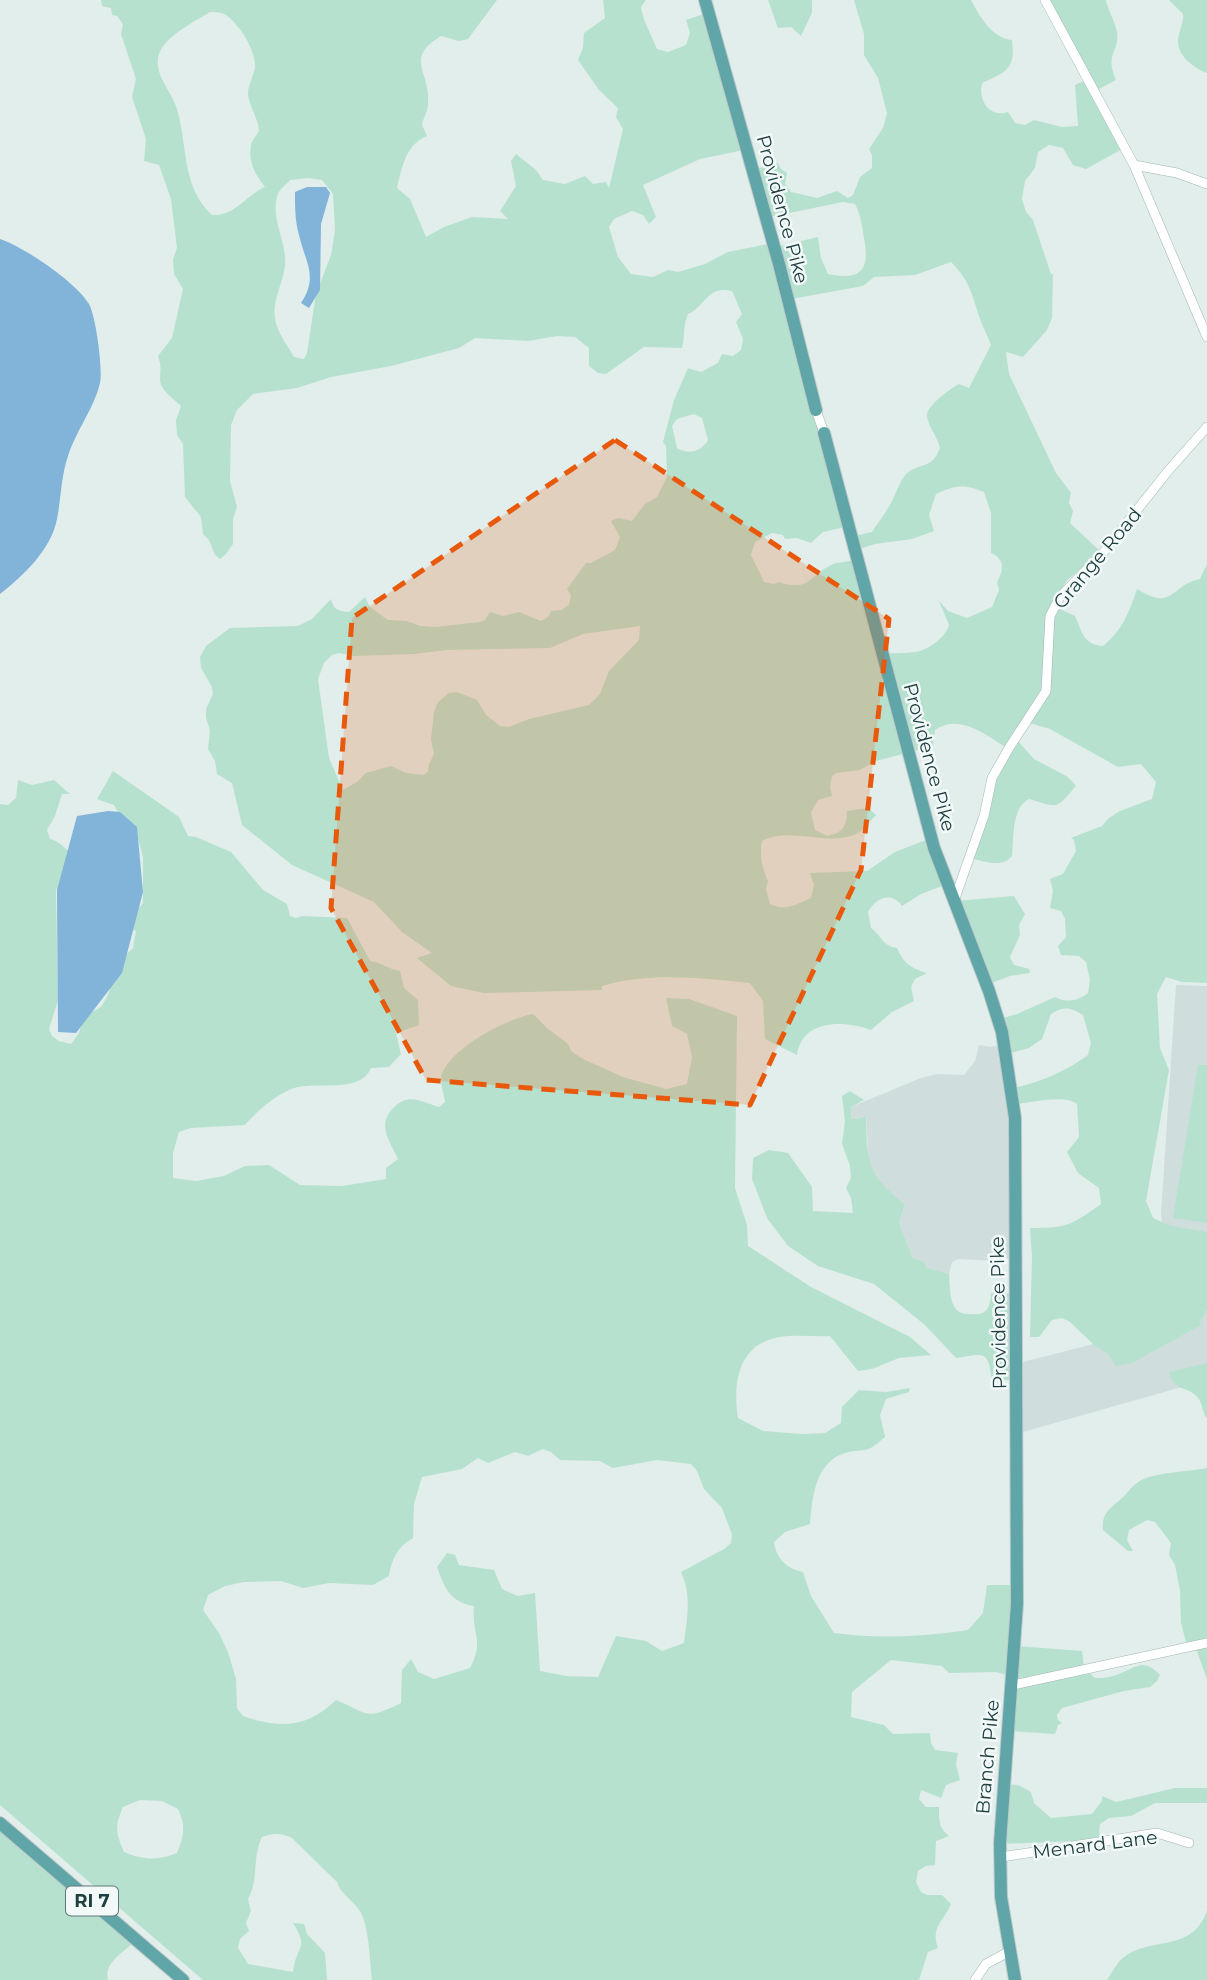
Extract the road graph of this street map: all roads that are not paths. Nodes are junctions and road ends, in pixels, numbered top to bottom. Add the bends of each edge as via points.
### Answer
1 (705, 0) edge
2 (1045, 0) edge
3 (1134, 165) junction
4 (1207, 184) edge
5 (1207, 337) edge
6 (816, 410) joint
7 (1207, 427) edge
8 (824, 433) joint
9 (954, 901) junction
10 (1018, 1535) joint
11 (1207, 1643) edge
12 (1013, 1685) junction
13 (0, 1823) edge
14 (1189, 1843) dead end
15 (1001, 1857) junction
16 (1010, 1951) junction
17 (183, 1980) edge
18 (975, 1980) edge
19 (1015, 1980) edge

1 - 6 main road, Providence Pike
2 - 3 street
3 - 4 street
3 - 5 street
6 - 8 street, Providence Pike
7 - 9 street, Grange Road via 1102,554 1060,597 1050,616 1046,691 992,778 984,816
8 - 9 main road, Providence Pike via 934,848
9 - 10 main road, Providence Pike via 1002,1032 1015,1118
10 - 12 main road, Branch Pike
11 - 12 street
12 - 15 main road, Branch Pike
13 - 17 main road, RI 7
14 - 15 street, Menard Lane via 1157,1833
15 - 16 main road, Branch Pike via 1001,1897
16 - 18 street via 986,1964
16 - 19 main road, Branch Pike

